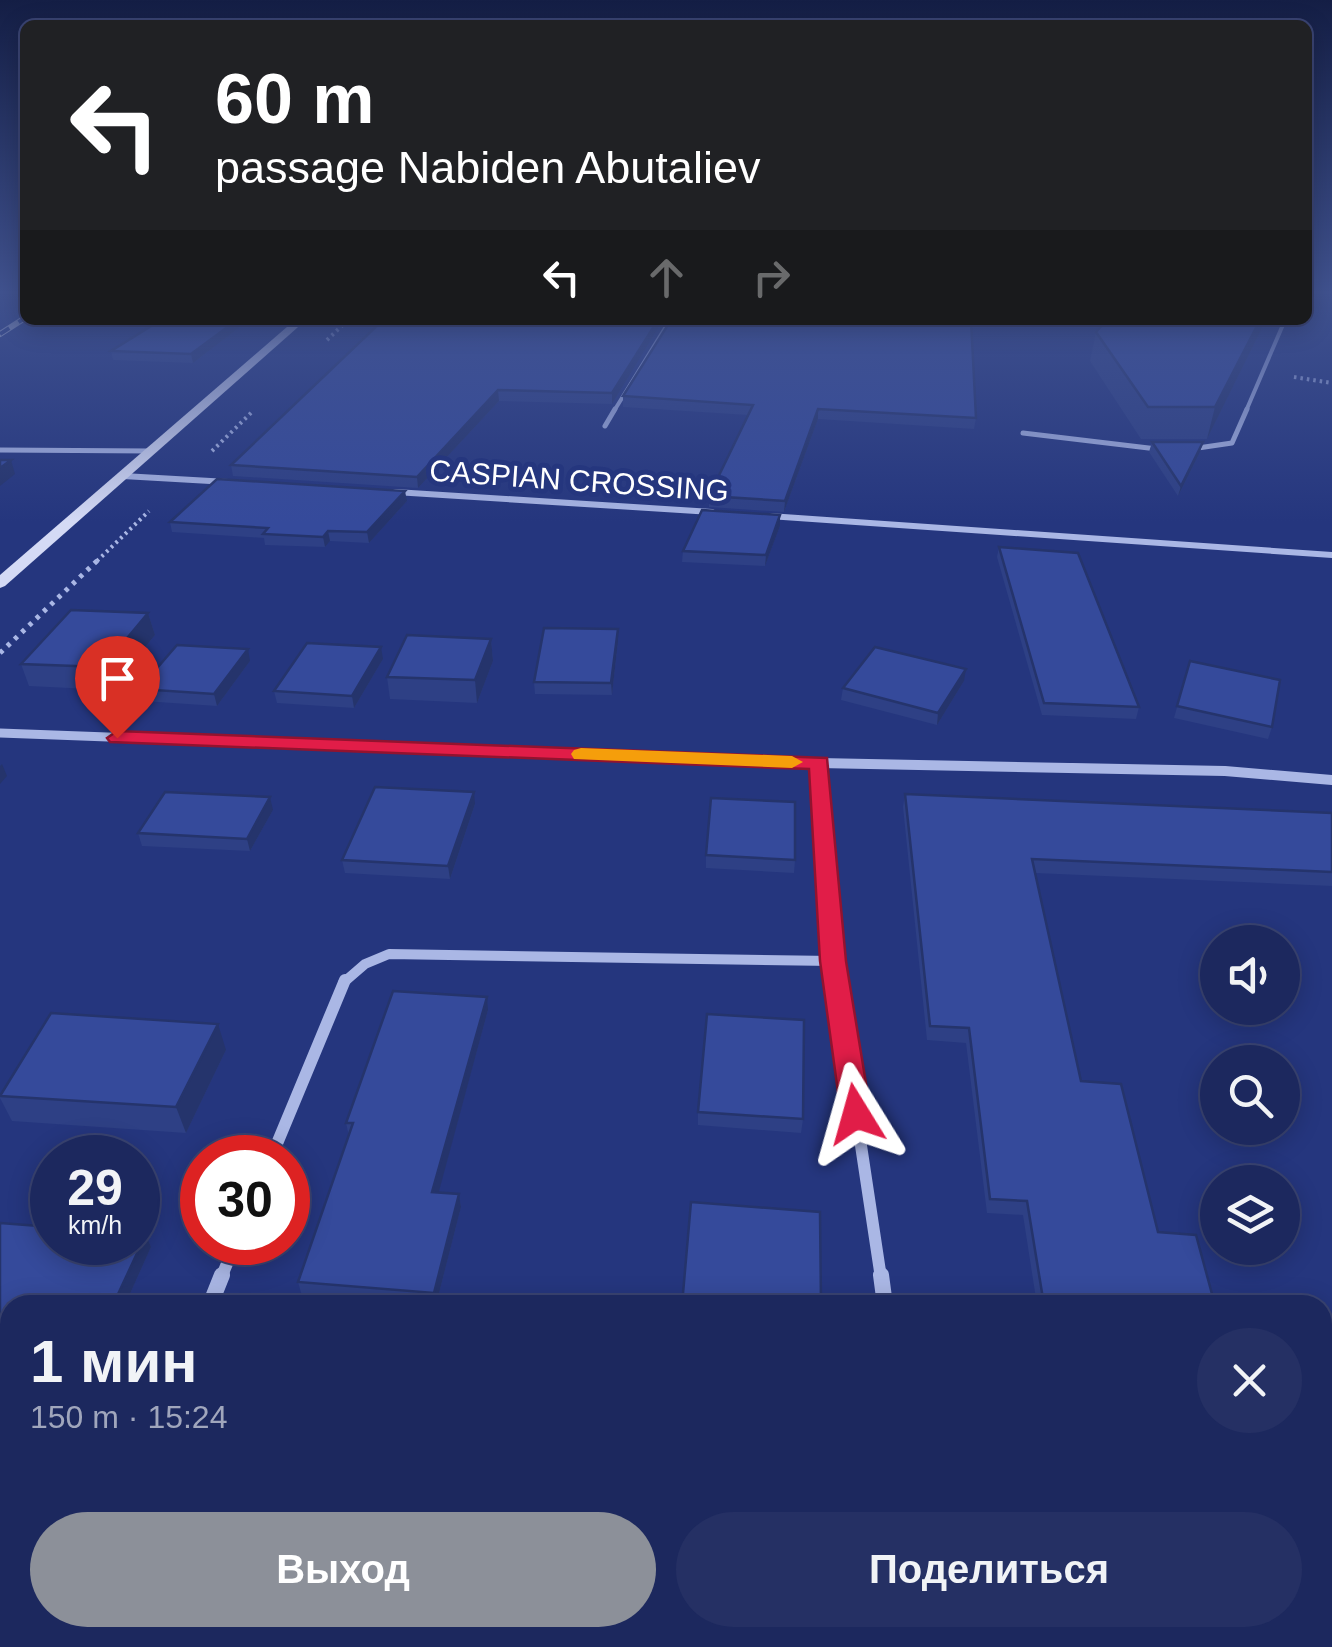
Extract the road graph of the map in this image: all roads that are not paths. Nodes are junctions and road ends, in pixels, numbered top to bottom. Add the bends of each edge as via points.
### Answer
1 (245, 369) edge
2 (640, 369) edge
3 (1264, 369) edge
4 (605, 426) dead end
5 (1023, 432) dead end
6 (0, 450) edge
7 (152, 451) junction
8 (123, 476) junction
9 (240, 483) edge
10 (376, 491) edge
11 (726, 513) edge
12 (764, 516) edge
13 (1332, 555) edge
14 (0, 583) edge
15 (0, 733) edge
16 (819, 763) junction
17 (1332, 780) edge
18 (833, 961) junction
19 (280, 1135) edge
20 (227, 1265) edge
21 (214, 1295) edge
22 (883, 1295) edge

1 - 7 main road
2 - 4 lane
3 - 5 lane via 1232,443 1141,449
6 - 7 lane
7 - 8 main road
8 - 9 street
8 - 14 main road
10 - 11 street, CASPIAN CROSSING
12 - 13 street, CASPIAN CROSSING
15 - 16 street
16 - 17 street via 1225,771
16 - 18 street
18 - 19 street via 389,954 344,981
18 - 22 street
20 - 21 street

